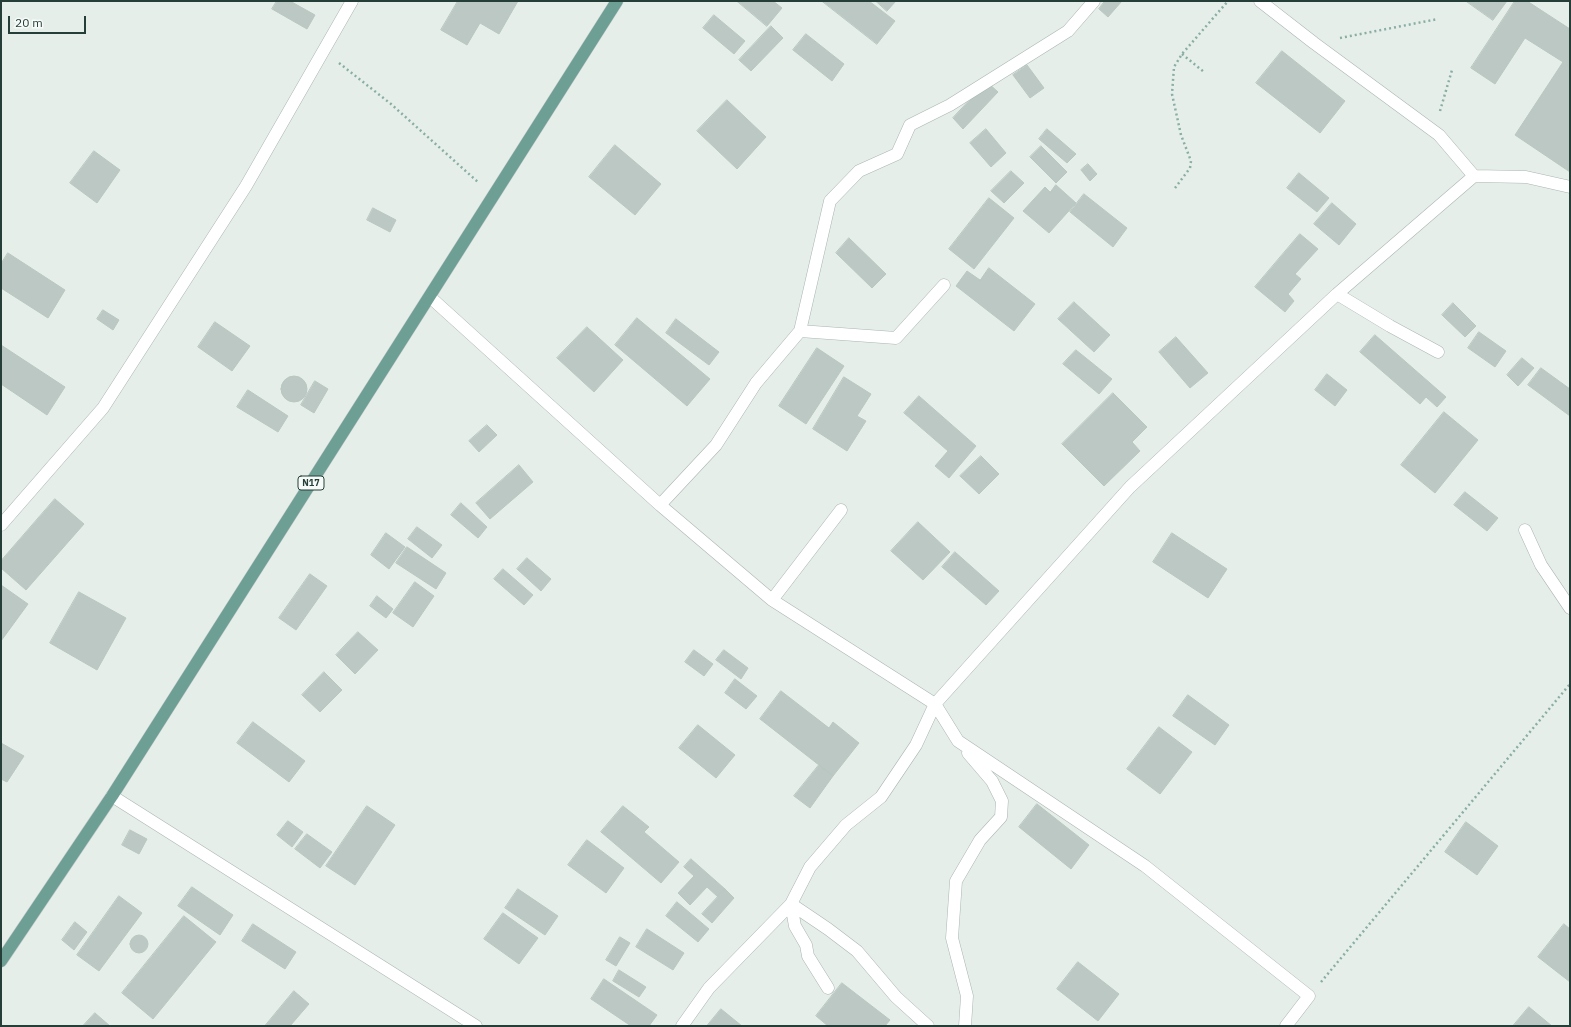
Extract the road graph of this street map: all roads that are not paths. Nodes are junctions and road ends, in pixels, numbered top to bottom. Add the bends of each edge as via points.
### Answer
1 (352, 1) edge
2 (617, 1) edge
3 (1094, 1) edge
4 (1260, 1) edge
5 (1474, 176) junction
6 (1570, 187) edge
7 (944, 285) dead end
8 (1337, 294) junction
9 (430, 297) junction
10 (800, 331) junction
11 (1438, 352) dead end
12 (660, 505) junction
13 (841, 510) dead end
14 (1, 525) edge
15 (1525, 530) dead end
16 (772, 600) junction
17 (1570, 608) edge
18 (935, 704) junction
19 (958, 741) junction
20 (112, 796) junction
21 (791, 904) junction
22 (1, 961) edge
23 (828, 988) dead end
24 (476, 1026) edge
25 (682, 1026) edge
26 (928, 1026) edge
27 (965, 1026) edge
28 (1286, 1026) edge

1 - 14 street via 246,186 103,408
2 - 9 main road, N17
3 - 10 street via 1068,31 950,105 910,125 897,154 859,171 830,201
4 - 5 street via 1439,135
5 - 6 street via 1526,177
5 - 8 street
7 - 10 street via 896,338
8 - 11 street
8 - 18 street via 1130,486
9 - 12 street
9 - 20 main road, N17
10 - 12 street via 756,383 716,445
12 - 16 street
13 - 16 street
15 - 17 street via 1541,565
16 - 18 street
18 - 19 street
18 - 21 street via 916,745 881,797 846,825 810,867
19 - 27 street via 992,781 1002,801 1002,817 980,840 956,881 952,938 967,996
19 - 28 street via 1145,866 1309,996
20 - 22 main road, N17
20 - 24 street
21 - 23 street via 795,926 806,945 808,956
21 - 25 street via 709,988
21 - 26 street via 857,951 896,997

